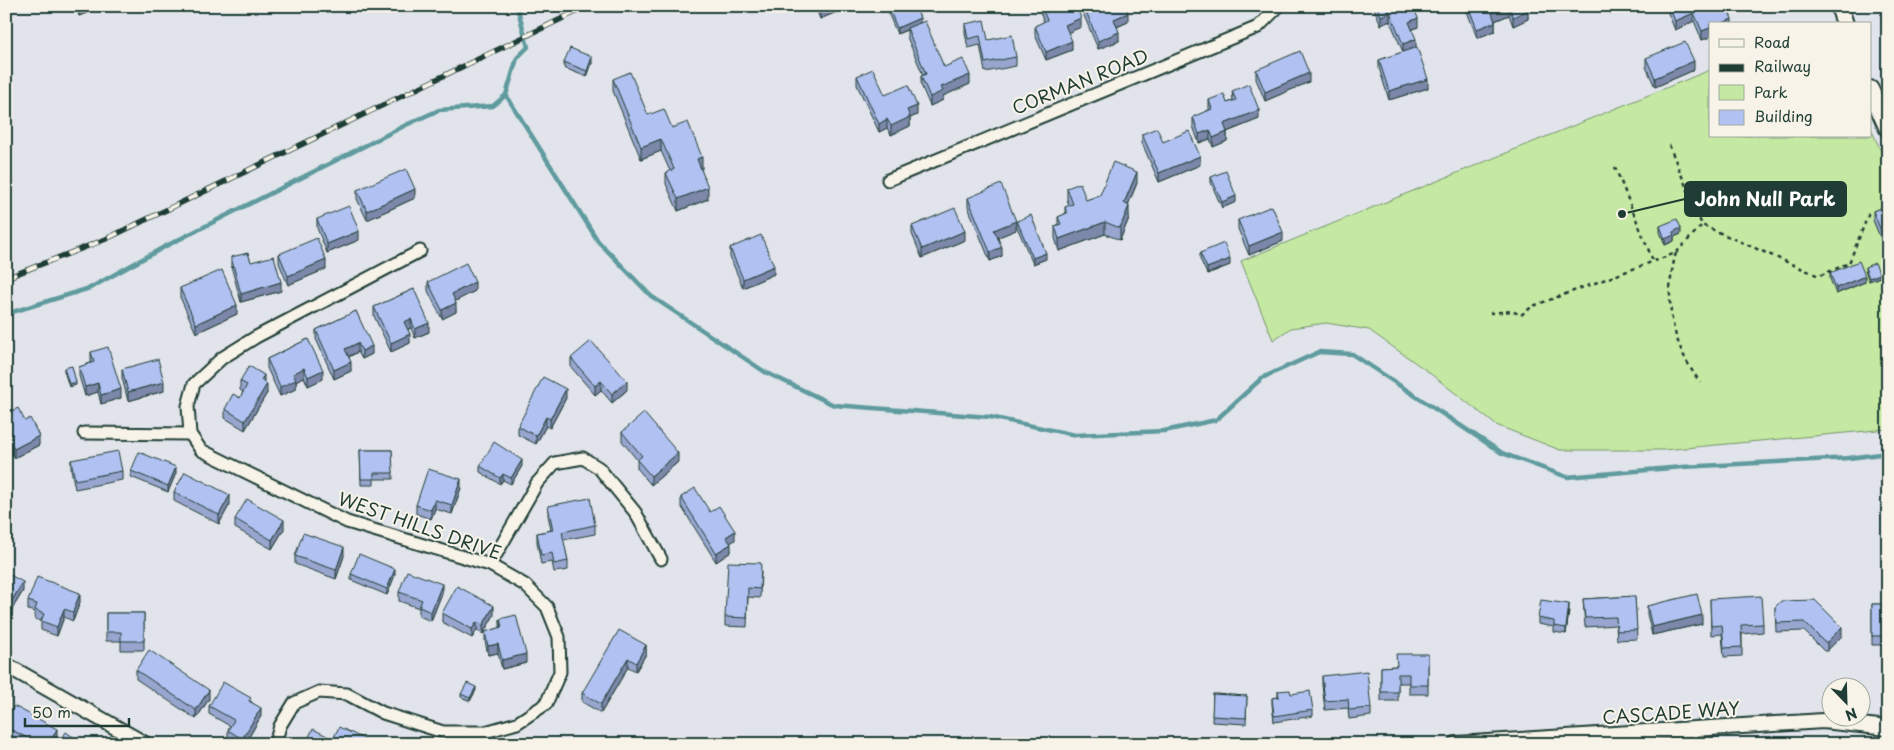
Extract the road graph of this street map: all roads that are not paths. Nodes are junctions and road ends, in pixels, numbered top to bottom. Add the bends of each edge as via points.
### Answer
1 (1279, 6) edge
2 (1872, 93) edge
3 (1888, 129) edge
4 (888, 180) dead end
5 (420, 251) dead end
6 (84, 433) dead end
7 (190, 434) junction
8 (661, 559) dead end
9 (490, 565) junction
10 (6, 665) edge
11 (1888, 728) edge
12 (1696, 729) junction
13 (145, 744) edge
14 (275, 744) edge
15 (1456, 744) edge
16 (1694, 744) edge

1 - 4 street, CORMAN ROAD via 1258,27
2 - 3 main road
5 - 7 street via 222,358 194,384 188,406
6 - 7 street
7 - 9 street, WEST HILLS DRIVE via 201,450 347,522
8 - 9 street via 636,512 599,468 583,458 555,463 537,483
9 - 14 street, WEST HILLS DRIVE via 525,585 547,607 559,637 560,672 546,704 516,723 485,732 444,732 383,713 347,694 319,692 294,703 280,726
10 - 13 street
11 - 12 street, CASCADE WAY via 1823,721
12 - 15 street, CASCADE WAY
12 - 16 lane

